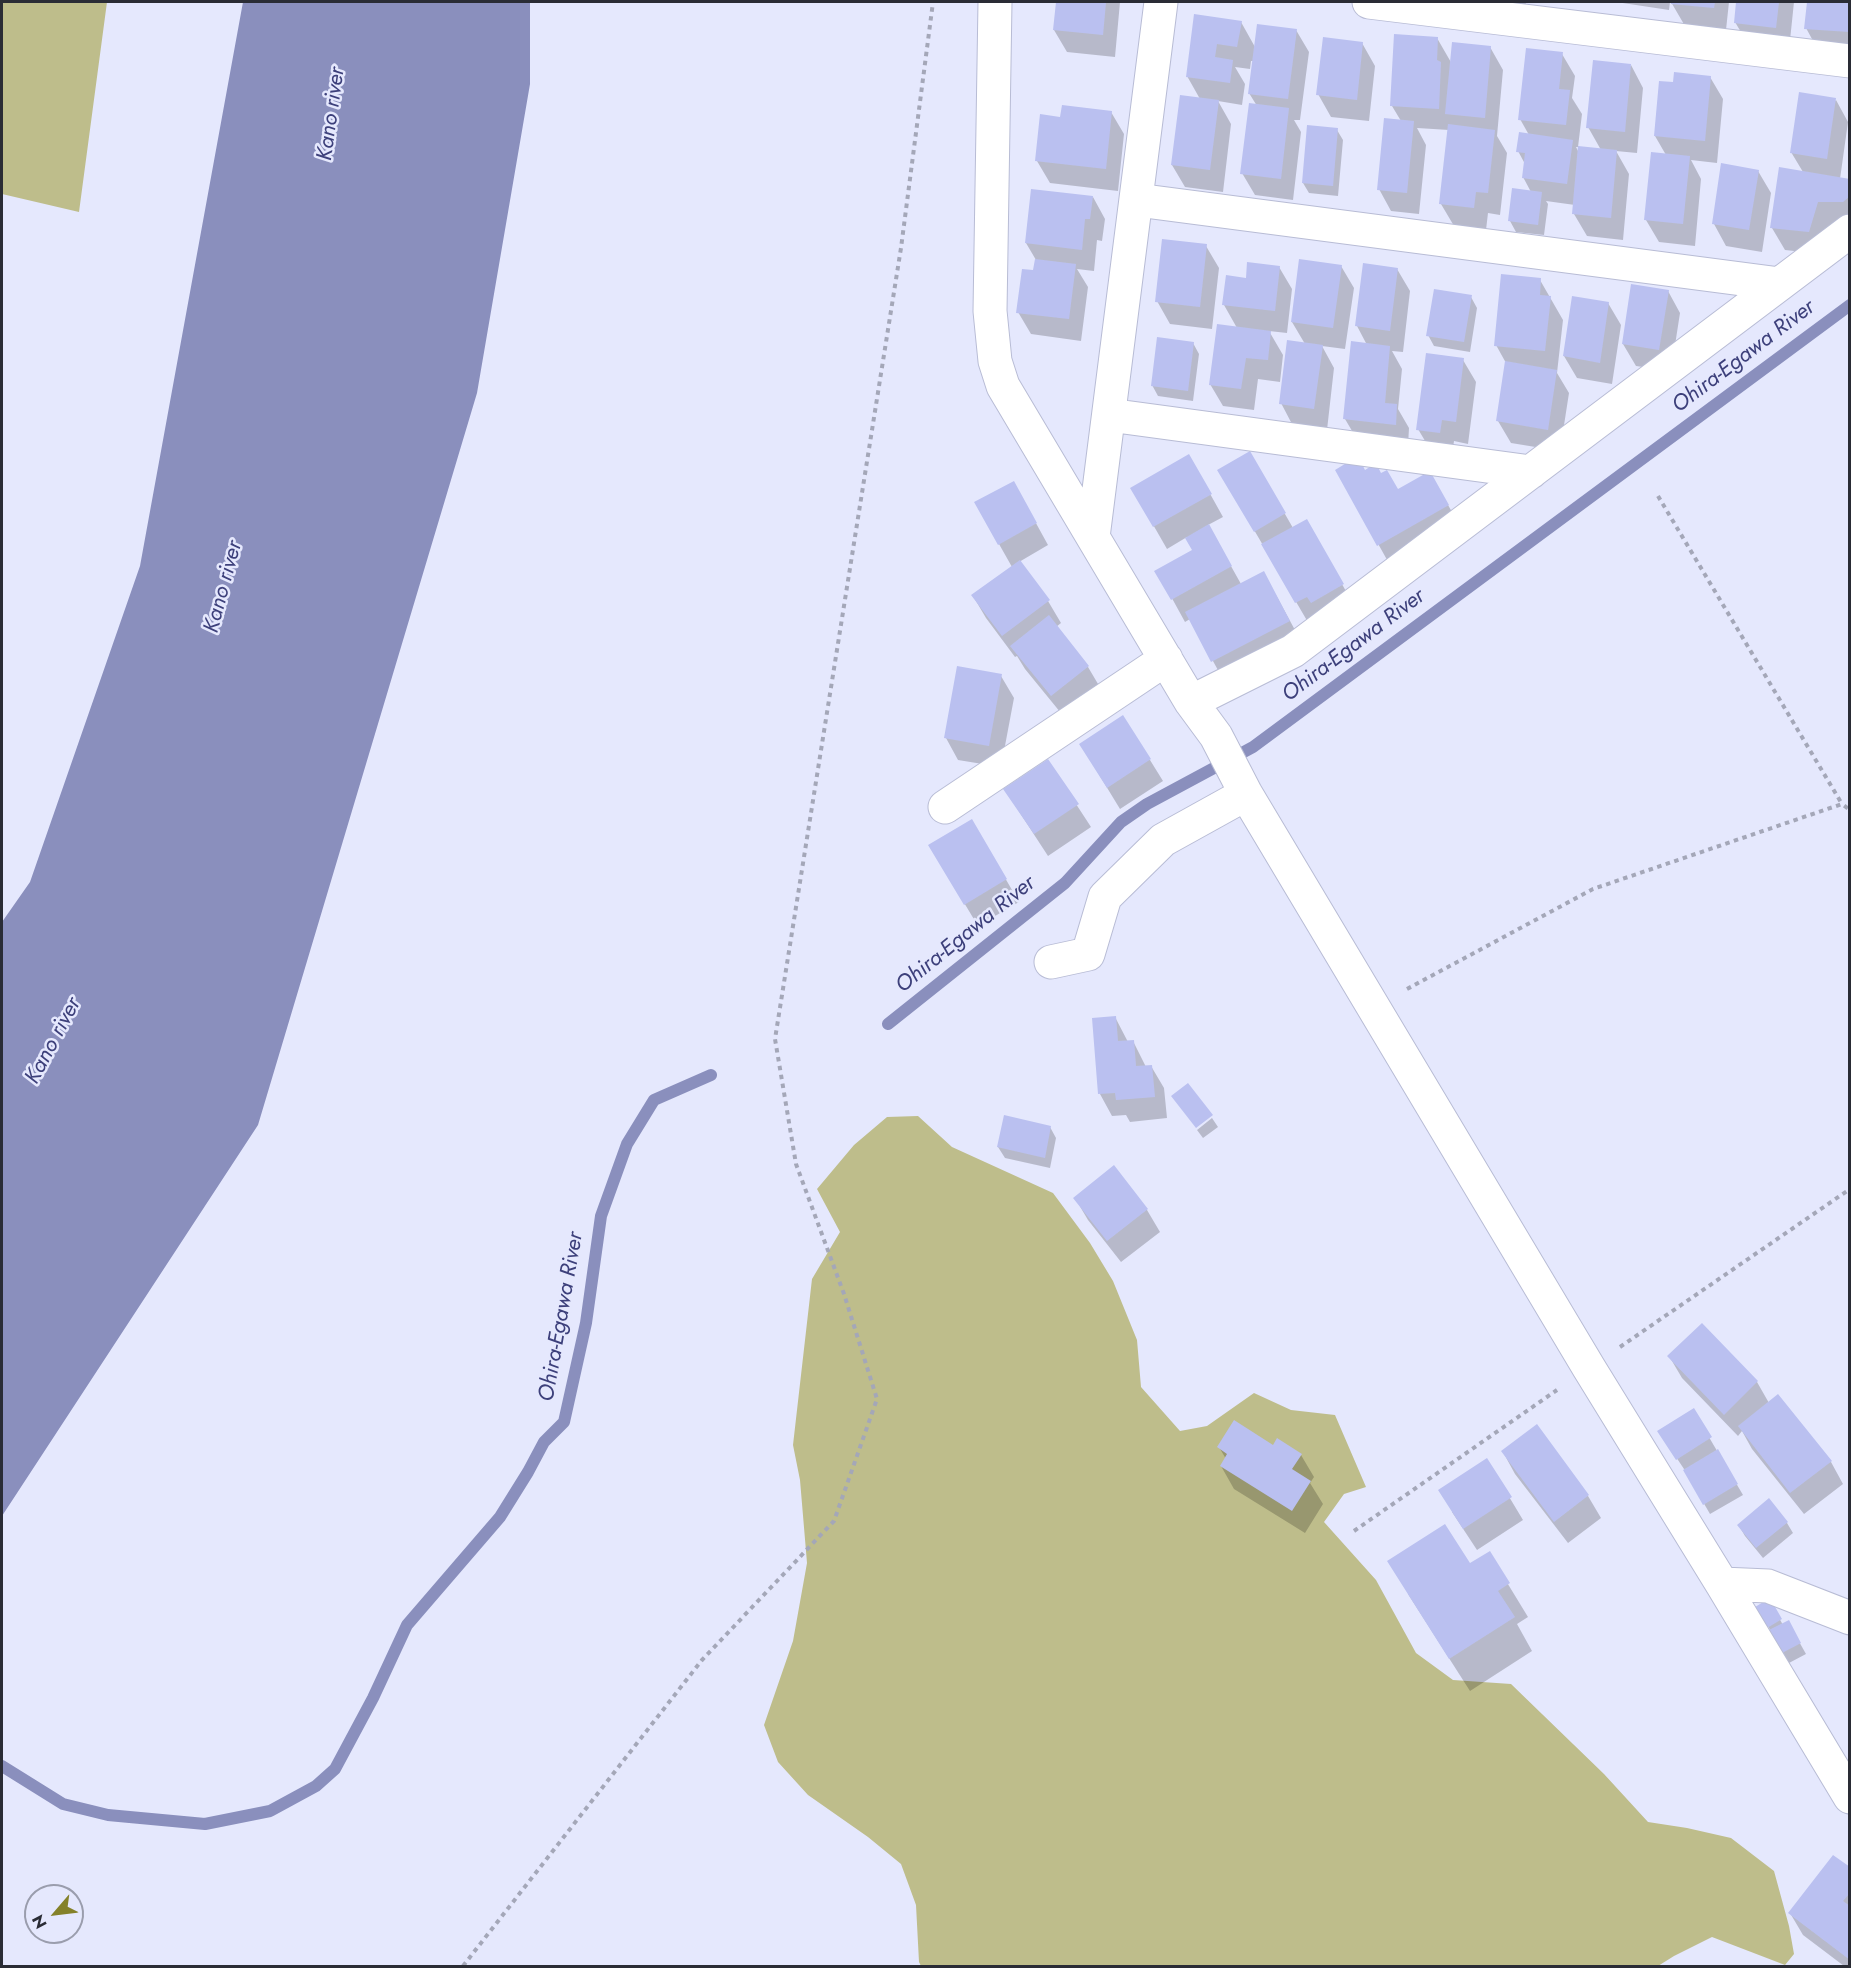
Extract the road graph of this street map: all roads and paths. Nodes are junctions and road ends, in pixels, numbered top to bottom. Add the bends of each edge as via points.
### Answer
1 (933, 2) edge
2 (996, 2) edge
3 (1161, 2) edge
4 (1369, 2) edge
5 (1850, 61) edge
6 (1137, 200) junction
7 (1850, 231) edge
8 (1780, 284) junction
9 (1109, 415) junction
10 (1531, 472) junction
11 (1658, 495) dead end
12 (1093, 537) junction
13 (1166, 659) junction
14 (1191, 702) junction
15 (1244, 789) junction
16 (1842, 804) junction
17 (945, 807) dead end
18 (1850, 810) edge
19 (1051, 962) dead end
20 (1375, 1007) junction
21 (1722, 1584) junction
22 (1850, 1618) edge
23 (1850, 1797) edge
24 (463, 1966) edge

1 - 24 path via 901,248 775,1039 796,1164 844,1294 877,1399 834,1521 702,1659
2 - 12 street via 990,311 995,362 1003,386
3 - 6 street
4 - 5 street
6 - 8 street
6 - 9 street
7 - 8 street
8 - 10 street
9 - 10 street
9 - 12 street
10 - 14 street via 1293,651
11 - 16 path
12 - 13 street
13 - 14 street
13 - 17 street
14 - 15 street via 1216,735
15 - 19 street via 1162,840 1105,897 1088,954
15 - 20 street
16 - 18 path
16 - 20 path via 1593,889
20 - 21 street
21 - 22 street via 1768,1586
21 - 23 street

